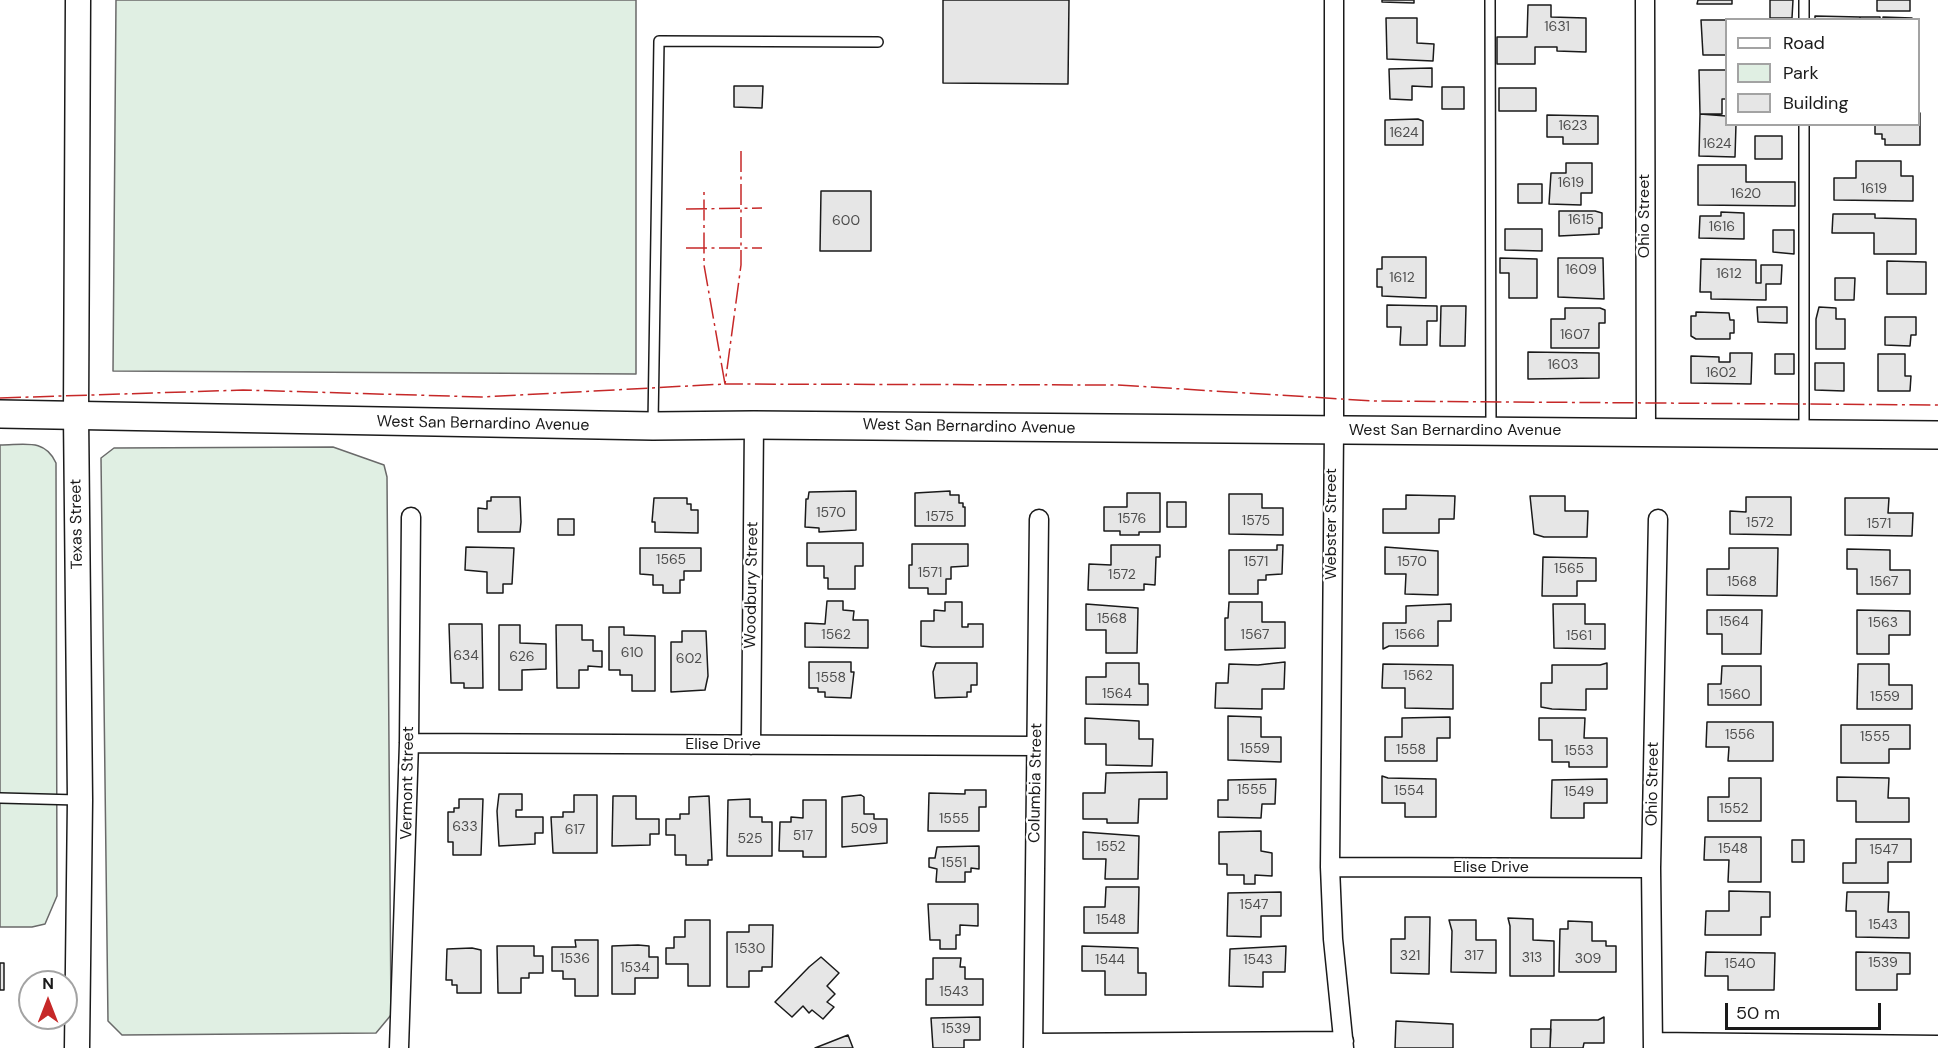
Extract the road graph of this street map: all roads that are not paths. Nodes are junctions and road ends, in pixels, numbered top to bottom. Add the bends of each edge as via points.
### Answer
1 (78, 0) edge
2 (1334, 0) edge
3 (1490, 0) edge
4 (1645, 0) edge
5 (1804, 0) edge
6 (1804, 18) edge
7 (878, 42) dead end
8 (1804, 126) edge
9 (0, 414) edge
10 (76, 415) junction
11 (754, 425) junction
12 (653, 426) junction
13 (1491, 430) junction
14 (1334, 431) junction
15 (1646, 433) junction
16 (1804, 434) junction
17 (1938, 435) edge
18 (411, 517) dead end
19 (1039, 519) dead end
20 (1658, 519) dead end
21 (409, 743) junction
22 (751, 745) junction
23 (1036, 746) junction
24 (0, 798) edge
25 (81, 800) junction
26 (1330, 867) junction
27 (1652, 868) junction
28 (1344, 1044) edge
29 (1033, 1045) edge
30 (1653, 1045) edge
31 (1938, 1045) edge
32 (77, 1048) edge
33 (399, 1048) edge

1 - 10 street, Texas Street
2 - 14 street, Webster Street
3 - 13 lane
4 - 15 street, Ohio Street
5 - 6 lane
7 - 12 lane via 659,41
8 - 16 lane
9 - 10 main road, West San Bernardino Avenue
10 - 12 main road, West San Bernardino Avenue
10 - 25 street, Texas Street
11 - 12 main road, West San Bernardino Avenue
11 - 14 main road, West San Bernardino Avenue
11 - 22 street, Woodbury Street
13 - 14 main road, West San Bernardino Avenue
13 - 15 main road, West San Bernardino Avenue
14 - 26 street, Webster Street
15 - 16 main road, West San Bernardino Avenue
16 - 17 main road, West San Bernardino Avenue
18 - 21 street, Vermont Street
19 - 23 street, Columbia Street
20 - 27 street, Ohio Street
21 - 22 street, Elise Drive
21 - 33 street, Vermont Street
22 - 23 street, Elise Drive
23 - 29 street, Columbia Street
24 - 25 lane
25 - 32 street, Texas Street
26 - 27 street, Elise Drive
26 - 28 street, Webster Street
27 - 30 street, Ohio Street
28 - 29 street
30 - 31 street

